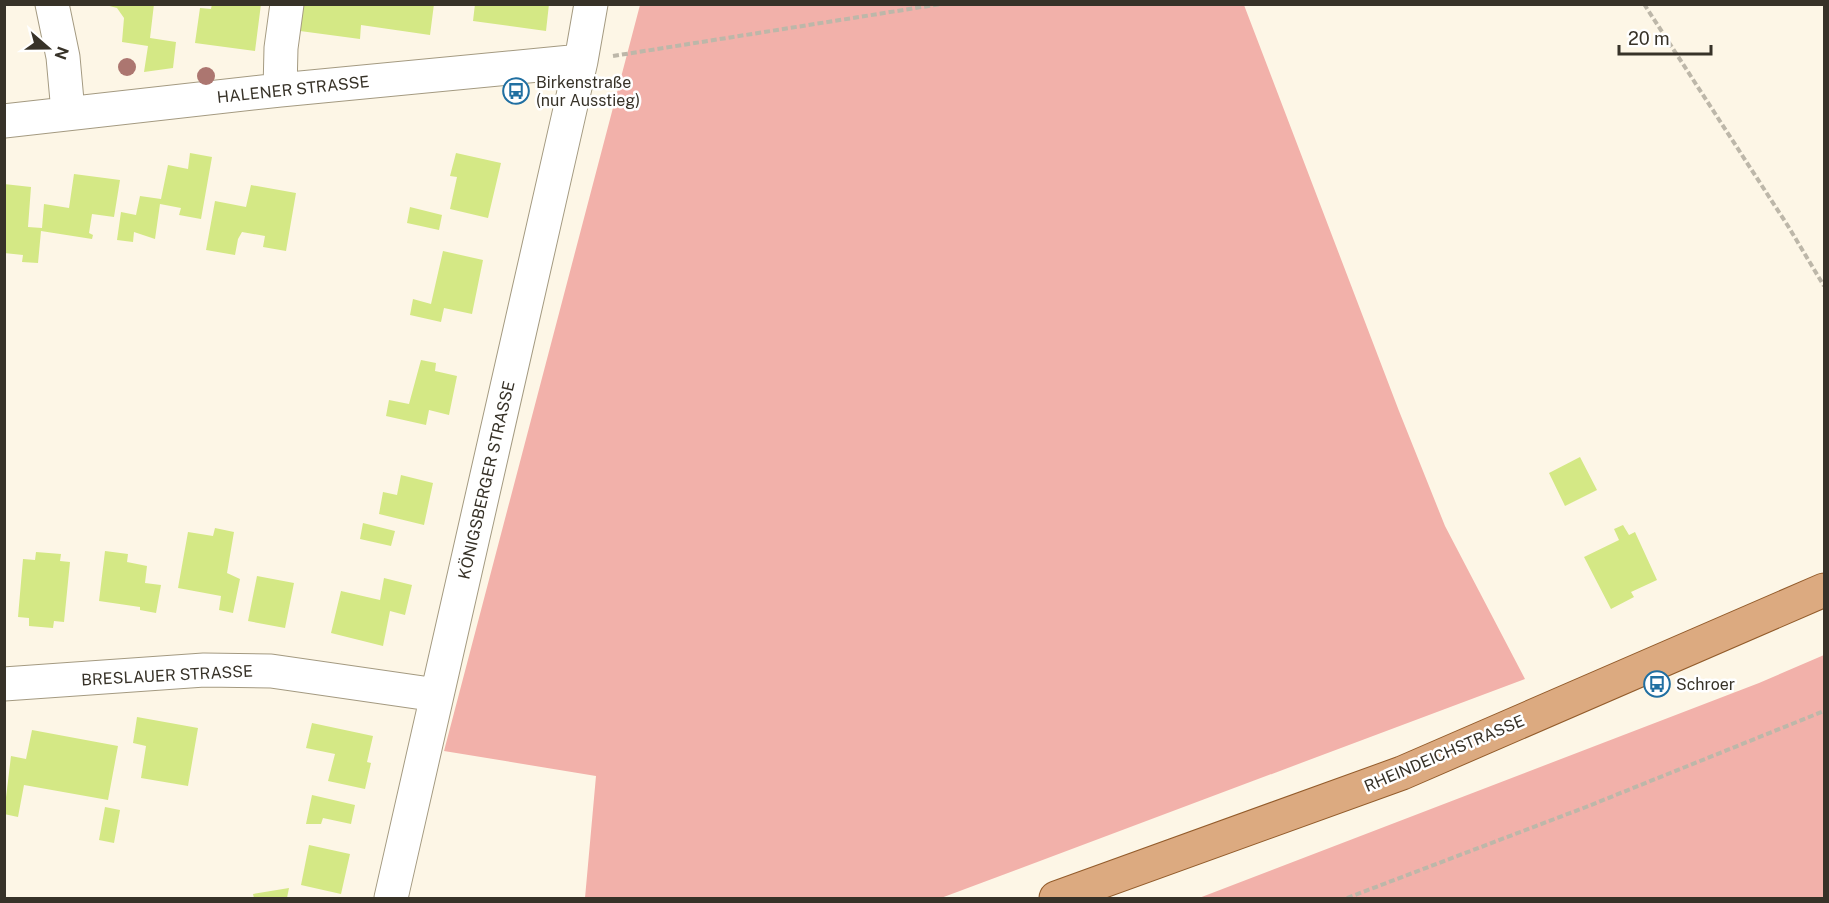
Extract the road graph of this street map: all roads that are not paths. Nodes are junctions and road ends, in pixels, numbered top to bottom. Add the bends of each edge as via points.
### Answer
1 (52, 4) edge
2 (286, 4) edge
3 (591, 4) edge
4 (581, 61) junction
5 (280, 90) junction
6 (68, 112) junction
7 (4, 121) edge
8 (1824, 590) edge
9 (4, 684) edge
10 (437, 695) junction
11 (391, 898) edge
12 (1056, 898) edge

1 - 6 street via 63,57
2 - 5 street
3 - 4 street, KÖNIGSBERGER STRASSE
4 - 5 street, HALENER STRASSE
4 - 10 street, KÖNIGSBERGER STRASSE
5 - 6 street, HALENER STRASSE
6 - 7 street, HALENER STRASSE
8 - 12 main road, RHEINDEICHSTRASSE via 1402,773
9 - 10 street, BRESLAUER STRASSE via 204,670 272,671
10 - 11 street, KÖNIGSBERGER STRASSE

